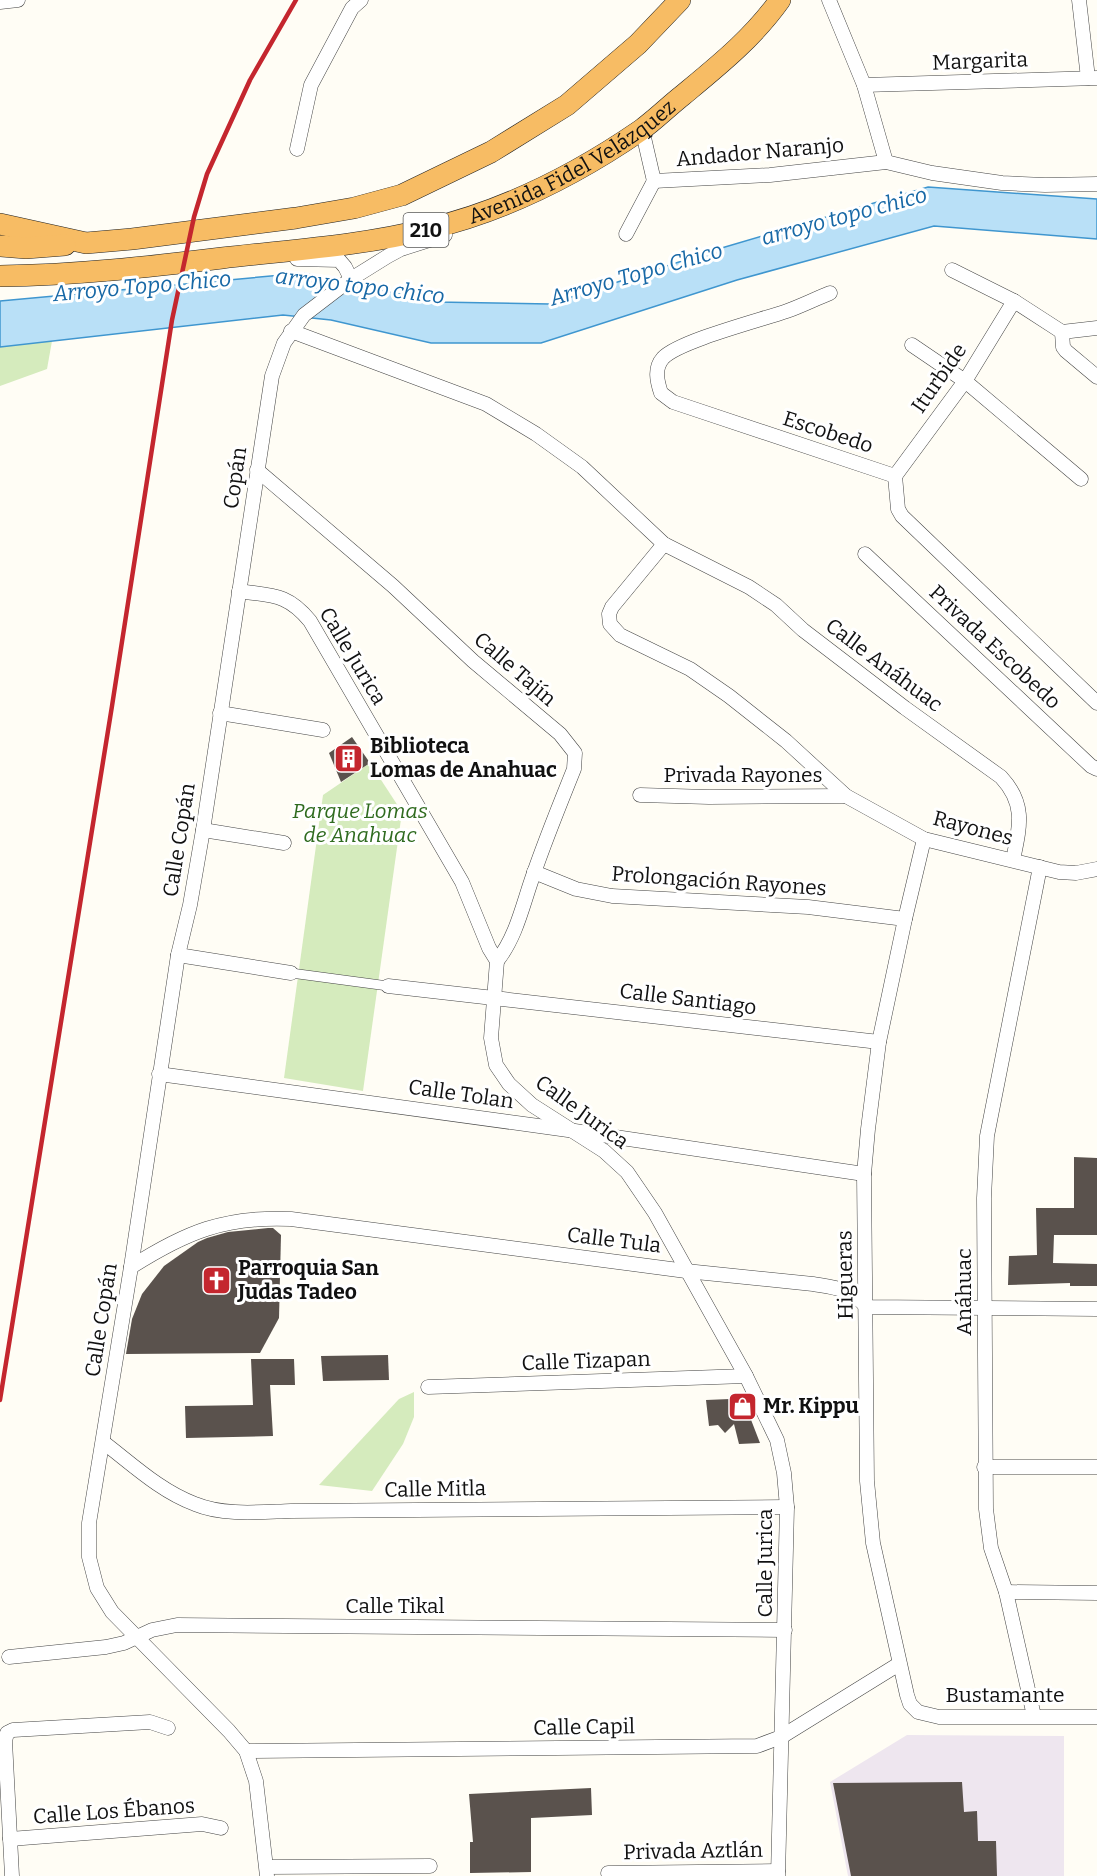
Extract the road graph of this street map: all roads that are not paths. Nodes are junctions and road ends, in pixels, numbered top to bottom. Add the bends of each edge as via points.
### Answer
1 (18, 0) edge
2 (361, 0) edge
3 (680, 0) edge
4 (780, 0) edge
5 (829, 0) edge
6 (1079, 0) edge
7 (0, 2) edge
8 (1092, 78) edge
9 (864, 85) junction
10 (642, 129) junction
11 (297, 149) dead end
12 (886, 162) junction
13 (654, 181) junction
14 (1097, 184) edge
15 (524, 196) junction
16 (0, 224) edge
17 (626, 234) dead end
18 (86, 243) junction
19 (0, 246) edge
20 (220, 258) junction
21 (952, 270) dead end
22 (0, 276) edge
23 (57, 276) junction
24 (348, 282) junction
25 (0, 289) edge
26 (830, 294) dead end
27 (1014, 301) junction
28 (1097, 328) edge
29 (291, 331) junction
30 (1062, 332) junction
31 (912, 345) dead end
32 (1097, 377) edge
33 (965, 381) junction
34 (257, 470) junction
35 (895, 476) junction
36 (1081, 479) dead end
37 (664, 544) junction
38 (865, 554) dead end
39 (239, 591) junction
40 (1097, 703) edge
41 (220, 713) junction
42 (322, 730) dead end
43 (1097, 769) edge
44 (640, 795) dead end
45 (846, 796) junction
46 (203, 830) junction
47 (924, 839) junction
48 (284, 843) dead end
49 (1013, 860) junction
50 (1040, 867) junction
51 (1097, 869) edge
52 (534, 872) junction
53 (905, 919) junction
54 (178, 955) junction
55 (497, 962) junction
56 (291, 973) joint
57 (388, 986) joint
58 (493, 997) junction
59 (879, 1042) junction
60 (159, 1074) junction
61 (568, 1130) junction
62 (864, 1174) junction
63 (131, 1267) junction
64 (686, 1271) junction
65 (867, 1307) junction
66 (986, 1308) junction
67 (1097, 1309) edge
68 (746, 1376) junction
69 (428, 1387) dead end
70 (103, 1442) junction
71 (984, 1467) junction
72 (1097, 1467) edge
73 (787, 1507) junction
74 (1006, 1592) junction
75 (1097, 1593) edge
76 (785, 1630) junction
77 (136, 1638) junction
78 (9, 1657) dead end
79 (899, 1664) junction
80 (914, 1709) joint
81 (1034, 1716) junction
82 (1097, 1717) edge
83 (168, 1728) dead end
84 (781, 1737) junction
85 (246, 1751) junction
86 (221, 1828) dead end
87 (10, 1839) junction
88 (430, 1866) dead end
89 (267, 1872) edge
90 (608, 1873) dead end
91 (778, 1874) edge
92 (12, 1876) edge

1 - 7 street
2 - 11 street via 352,8 311,86
3 - 18 highway, 210 via 638,44 567,105 491,152 402,195 296,218
4 - 10 highway, Avenida Fidel Velázquez / 210 via 725,61
5 - 9 street
6 - 8 street
8 - 9 street, Margarita
9 - 12 street
10 - 13 street, Andador Naranjo
10 - 15 highway, Avenida Fidel Velázquez / 210
12 - 13 street, Andador Naranjo via 770,175
12 - 14 street, Andador Naranjo via 1002,183
13 - 17 street
15 - 20 highway, Avenida Fidel Velázquez / 210 via 466,218 399,236
15 - 24 street, Copán via 488,221 401,249
16 - 18 highway, 210
18 - 19 highway
20 - 23 highway, Avenida Fidel Velázquez / 210
20 - 24 street via 339,260
21 - 27 street
22 - 23 highway, Avenida Fidel Velázquez / 210
23 - 25 highway
24 - 29 street, Copán via 304,315
26 - 35 street, Escobedo via 672,352 658,364 661,393 673,402
27 - 30 street
27 - 33 street, Iturbide
28 - 30 street
29 - 34 street, Copán via 272,376
29 - 37 street, Calle Anáhuac via 486,404 582,467
30 - 32 street via 1066,351
31 - 33 street
33 - 35 street, Iturbide
33 - 36 street
34 - 39 street, Copán
34 - 52 street, Calle Tajín via 572,746 574,769
35 - 40 street, Escobedo via 902,516
37 - 45 street via 612,607 612,627 620,635 690,669 729,696
37 - 49 street, Calle Anáhuac via 776,605 803,630 1001,777 1010,786 1019,807 1020,825
38 - 43 street, Privada Escobedo
39 - 41 street, Copán
39 - 55 street, Calle Jurica via 281,597 298,607 310,621 462,882
41 - 42 street
41 - 46 street, Calle Copán
44 - 45 street, Privada Rayones
45 - 47 street, Rayones
46 - 48 street
46 - 54 street, Calle Copán
47 - 49 street, Rayones
47 - 53 street, Higueras
49 - 50 street, Rayones
50 - 51 street, Rayones via 1076,873
50 - 66 street, Anáhuac via 987,1136
52 - 53 street, Prolongación Rayones via 576,889 612,896 808,907
52 - 55 street, Calle Tajín via 514,934
53 - 59 street, Higueras
54 - 56 street
54 - 60 street, Calle Copán
55 - 58 street, Calle Jurica
56 - 57 street
57 - 58 street, Calle Santiago
58 - 59 street, Calle Santiago
58 - 61 street, Calle Jurica via 491,1038 496,1065 509,1084 532,1105
59 - 62 street, Higueras
60 - 61 street, Calle Tolan
60 - 63 street, Calle Copán
61 - 62 street, Calle Tolan
61 - 64 street, Calle Jurica via 604,1151 627,1172 655,1213
62 - 65 street, Higueras
63 - 64 street, Calle Tula via 183,1237 214,1225 268,1218
63 - 70 street, Calle Copán
64 - 65 street, Calle Tula via 831,1287 854,1294
64 - 68 street, Calle Jurica
65 - 66 street
65 - 79 street, Higueras via 870,1521
66 - 67 street
66 - 71 street, Anáhuac
68 - 69 street, Calle Tizapan
68 - 73 street, Calle Jurica via 777,1440
70 - 73 street, Calle Mitla via 172,1494 220,1510
70 - 77 street, Calle Copán via 89,1523 89,1557 97,1588
71 - 72 street
71 - 74 street, Anáhuac via 991,1548
73 - 76 street, Calle Jurica
74 - 75 street
74 - 81 street, Anáhuac
76 - 77 street, Calle Tikal via 177,1625
76 - 84 street, Calle Jurica
77 - 78 street, Calle Tikal via 106,1647
77 - 85 street, Calle Copán
79 - 80 street, Higueras
79 - 84 street, Calle Capil
80 - 81 street, Bustamante via 939,1717
81 - 82 street, Bustamante
83 - 87 street via 150,1722 7,1733
84 - 85 street, Calle Capil via 757,1746
84 - 91 street, Calle Jurica
85 - 89 street, Calle Copán via 256,1781
86 - 87 street, Calle Los Ébanos via 202,1824
87 - 92 street
88 - 89 street
90 - 91 street, Privada Aztlán

